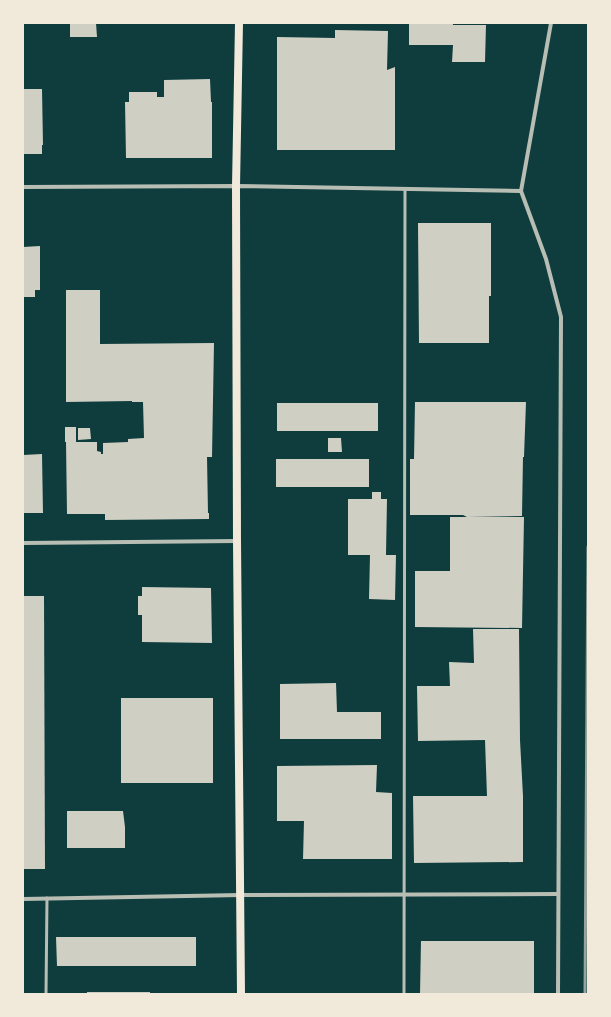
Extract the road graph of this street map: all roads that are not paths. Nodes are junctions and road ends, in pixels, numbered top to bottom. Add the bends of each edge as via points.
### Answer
1 (239, 23) edge
2 (551, 23) edge
3 (236, 186) junction
4 (23, 187) edge
5 (405, 190) junction
6 (521, 191) junction
7 (237, 541) junction
8 (23, 543) edge
9 (404, 894) junction
10 (558, 894) junction
11 (240, 895) junction
12 (47, 898) junction
13 (23, 899) edge
14 (46, 994) edge
15 (241, 994) edge
16 (404, 994) edge
17 (558, 994) edge

1 - 3 main road
2 - 6 street
3 - 4 street
3 - 5 street
3 - 7 main road
5 - 6 street
5 - 9 lane
6 - 10 street via 546,259 561,317
7 - 8 street
7 - 11 main road
9 - 10 street
9 - 11 street
9 - 16 lane
10 - 17 street
11 - 12 street
11 - 15 main road
12 - 13 street
12 - 14 lane

